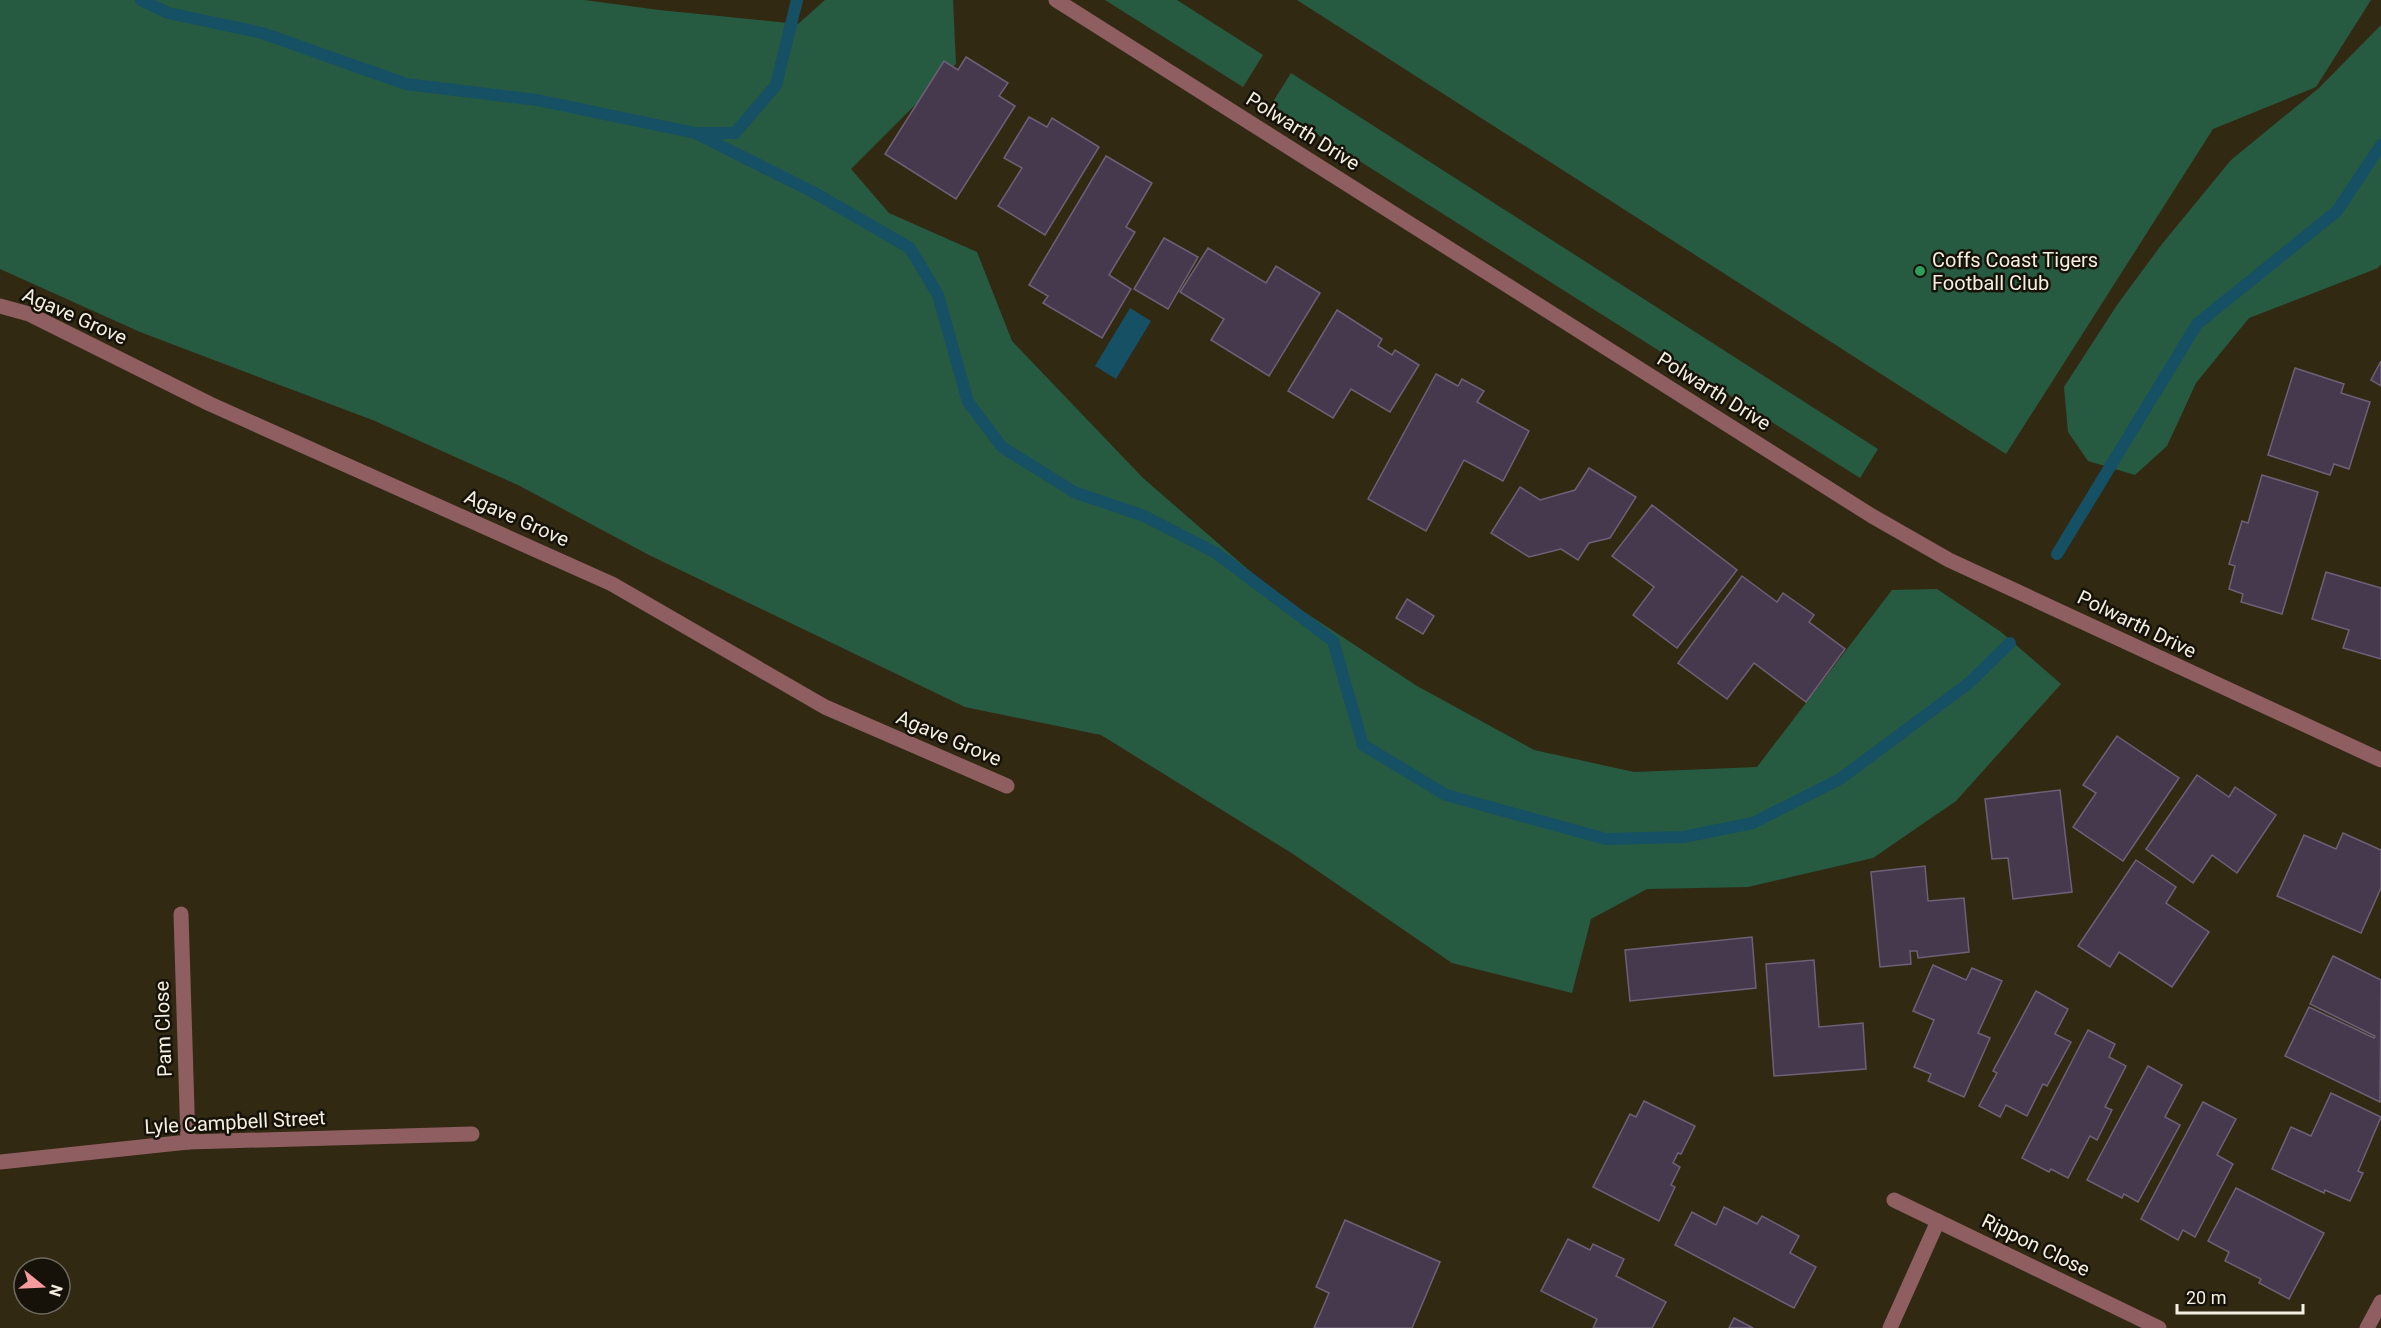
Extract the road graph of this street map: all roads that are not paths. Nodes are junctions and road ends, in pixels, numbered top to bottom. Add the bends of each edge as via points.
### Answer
1 (1056, 0) edge
2 (0, 306) edge
3 (2381, 760) edge
4 (1007, 786) dead end
5 (181, 914) dead end
6 (472, 1134) dead end
7 (188, 1143) junction
8 (0, 1162) edge
9 (1894, 1200) dead end
10 (1938, 1221) junction
11 (2381, 1302) edge
12 (1890, 1328) edge
13 (2159, 1328) edge
14 (2367, 1328) edge

1 - 3 street, Polwarth Drive via 1872,516 1949,560
2 - 4 street, Agave Grove via 28,314 210,404 612,584 825,707
5 - 7 street, Pam Close
6 - 7 street, Lyle Campbell Street
7 - 8 street, Lyle Campbell Street
9 - 10 street, Rippon Close
10 - 12 street
10 - 13 street, Rippon Close
11 - 14 street

